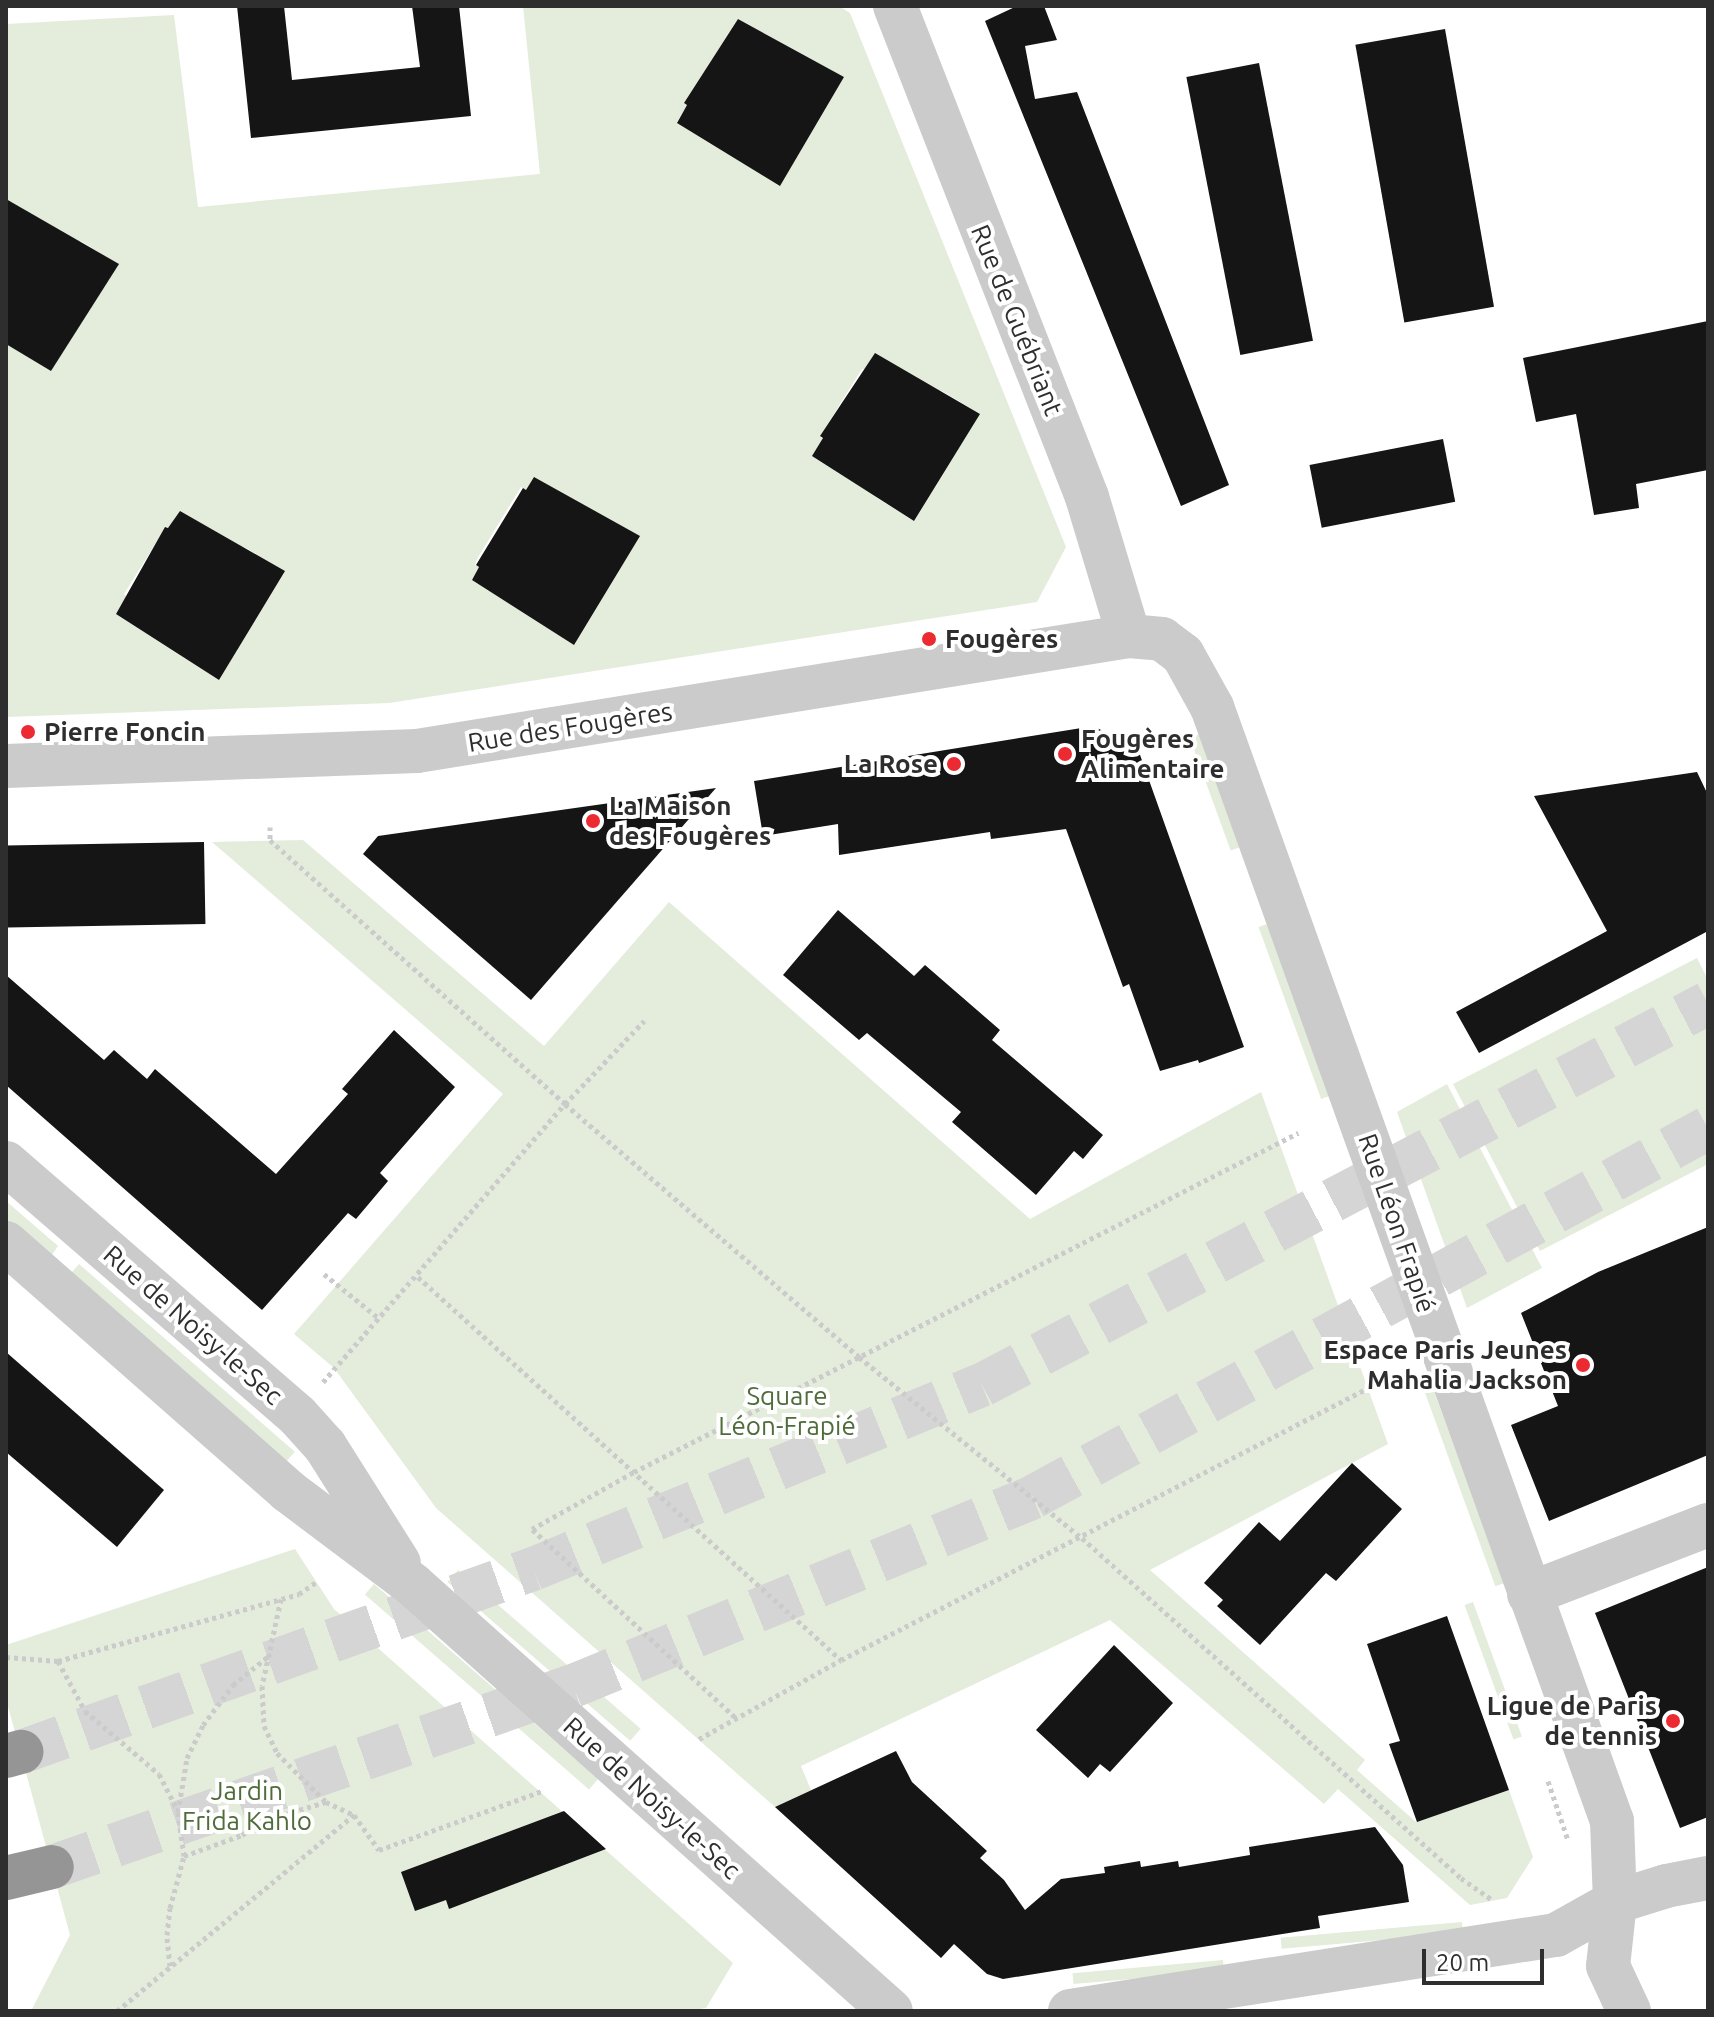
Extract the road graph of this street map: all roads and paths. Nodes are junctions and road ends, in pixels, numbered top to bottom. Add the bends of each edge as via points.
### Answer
1 (895, 6) edge
2 (1129, 636) junction
3 (6, 766) edge
4 (270, 827) dead end
5 (644, 1021) dead end
6 (565, 1104) junction
7 (1298, 1133) dead end
8 (6, 1163) edge
9 (6, 1243) edge
10 (324, 1274) dead end
11 (418, 1277) junction
12 (380, 1319) junction
13 (859, 1357) junction
14 (322, 1383) dead end
15 (1368, 1388) dead end
16 (634, 1472) junction
17 (1708, 1525) edge
18 (1082, 1538) junction
19 (316, 1582) dead end
20 (413, 1585) junction
21 (1529, 1594) junction
22 (281, 1599) junction
23 (271, 1653) junction
24 (6, 1657) edge
25 (841, 1660) junction
26 (58, 1661) junction
27 (735, 1717) junction
28 (699, 1739) dead end
29 (542, 1791) dead end
30 (326, 1802) junction
31 (178, 1812) junction
32 (354, 1815) junction
33 (184, 1856) junction
34 (52, 1867) tunnel mouth
35 (6, 1878) edge
36 (1708, 1878) edge
37 (1615, 1902) junction
38 (1500, 1906) dead end
39 (170, 1966) junction
40 (117, 2011) edge
41 (891, 2011) edge
42 (1070, 2011) edge
43 (1629, 2011) edge

1 - 2 street, Rue de Guébriant via 1087,497
2 - 3 street, Rue des Fougères via 417,751
2 - 21 street, Rue Léon Frapié via 1162,639 1183,655 1212,707
4 - 6 path via 270,840
5 - 6 path
6 - 11 path
6 - 13 path
7 - 13 path
8 - 20 street, Rue de Noisy-le-Sec via 297,1415 325,1446
9 - 20 street, Rue de Noisy-le-Sec via 288,1491
10 - 12 path
11 - 12 path
11 - 16 path
12 - 14 path
13 - 16 path
13 - 18 path
15 - 18 path
16 - 25 path
16 - 27 path via 532,1529
17 - 21 street
18 - 25 path
18 - 38 path via 1461,1878
19 - 22 path
20 - 41 street, Rue de Noisy-le-Sec
21 - 37 street, Rue Léon Frapié via 1612,1821
22 - 23 path
22 - 26 path
23 - 30 path via 262,1686 264,1726 277,1753
23 - 31 path via 233,1685 203,1725 187,1758
24 - 26 path
25 - 27 path
26 - 31 path via 85,1711 159,1774
27 - 28 path
29 - 32 path via 379,1850
30 - 32 path
30 - 33 path via 261,1821 242,1835
31 - 33 path
32 - 39 path
33 - 39 path via 170,1908
34 - 35 highway
36 - 37 street
37 - 42 street via 1556,1935
37 - 43 street, Rue Léon Frapié via 1608,1966
39 - 40 path

